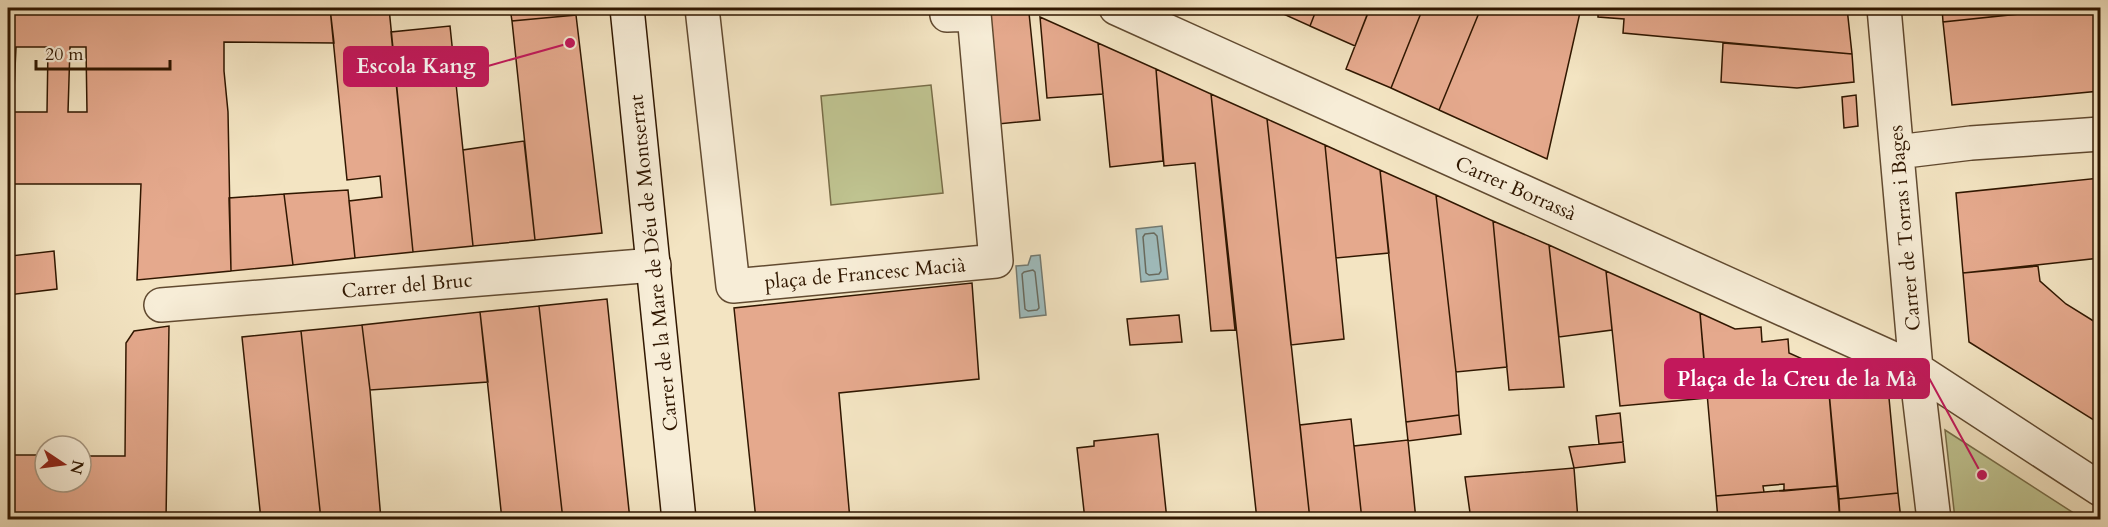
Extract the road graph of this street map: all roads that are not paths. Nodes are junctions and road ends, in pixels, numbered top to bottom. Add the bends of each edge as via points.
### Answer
1 (627, 8) edge
2 (702, 8) edge
3 (946, 8) edge
4 (1116, 8) edge
5 (1884, 8) edge
6 (2100, 134) edge
7 (1897, 152) junction
8 (654, 265) junction
9 (161, 305) dead end
10 (1916, 369) junction
11 (2100, 489) edge
12 (679, 519) edge
13 (1934, 519) edge

1 - 8 street, Carrer de la Mare de Déu de Montserrat
2 - 3 street, plaça de Francesc Macià via 733,286 996,261 974,14 947,15
4 - 10 street, Carrer Borrassà
5 - 7 street, Carrer de Torras i Bages
6 - 7 street
7 - 10 street, Carrer de Torras i Bages
8 - 9 street, Carrer del Bruc
8 - 12 street, Carrer de la Mare de Déu de Montserrat
10 - 11 street, Carrer Borrassà
10 - 13 street, Carrer de Torras i Bages

